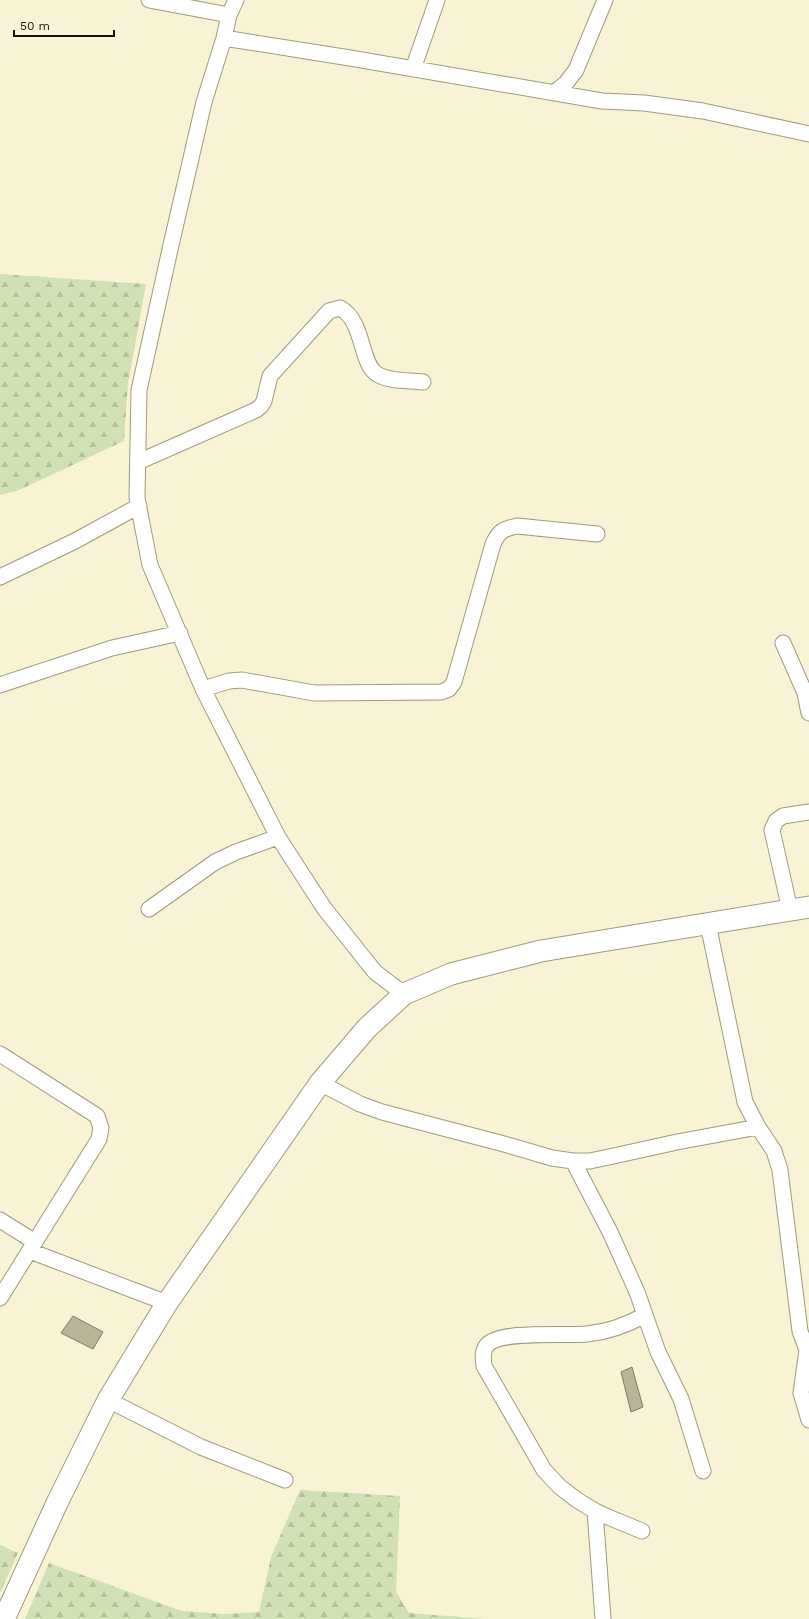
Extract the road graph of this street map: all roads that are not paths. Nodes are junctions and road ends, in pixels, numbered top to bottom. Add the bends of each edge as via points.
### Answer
1 (149, 0) edge
2 (236, 0) edge
3 (437, 0) edge
4 (605, 0) edge
5 (229, 15) junction
6 (224, 38) junction
7 (413, 69) junction
8 (555, 92) junction
9 (809, 134) edge
10 (423, 382) dead end
11 (138, 462) junction
12 (138, 506) junction
13 (597, 534) dead end
14 (0, 577) edge
15 (180, 633) junction
16 (783, 643) dead end
17 (0, 685) edge
18 (203, 689) junction
19 (809, 713) edge
20 (809, 812) edge
21 (278, 837) junction
22 (148, 909) dead end
23 (799, 909) edge
24 (708, 924) junction
25 (404, 994) junction
26 (0, 1054) edge
27 (320, 1082) junction
28 (758, 1127) junction
29 (573, 1162) junction
30 (0, 1220) edge
31 (32, 1247) junction
32 (0, 1298) edge
33 (167, 1304) junction
34 (645, 1315) junction
35 (808, 1350) edge
36 (108, 1400) junction
37 (809, 1420) edge
38 (703, 1470) dead end
39 (285, 1480) dead end
40 (595, 1511) junction
41 (642, 1531) dead end
42 (4, 1619) edge
43 (603, 1619) edge

1 - 5 street
2 - 5 street
3 - 7 street
4 - 8 street via 576,70
5 - 6 street
6 - 7 street
6 - 11 street via 204,102 139,390
7 - 8 street
8 - 9 street via 602,101 644,103 703,111
10 - 11 street via 390,378 371,370 355,324 348,312 340,308 329,311 270,376 261,406 256,410
11 - 12 street
12 - 14 street via 75,542
12 - 15 street via 150,565
13 - 18 street via 517,526 498,533 454,682 448,690 314,693 242,680
15 - 17 street via 112,648
15 - 18 street
16 - 19 street via 805,693
18 - 21 street
20 - 23 street via 783,816 776,821 772,830
21 - 22 street via 216,862
21 - 25 street via 324,908 375,972
23 - 24 main road
24 - 25 main road via 541,951 451,974
24 - 28 street via 745,1102
25 - 27 main road via 366,1028
26 - 31 street via 97,1116 102,1128 99,1139
27 - 29 street via 360,1104 382,1112
27 - 33 main road
28 - 29 street
28 - 35 street via 774,1151 780,1170 800,1331
29 - 34 street via 610,1232
30 - 31 street
31 - 32 street
31 - 33 street
33 - 36 main road
34 - 38 street via 658,1352 681,1399
34 - 40 street via 613,1329 587,1334 517,1335 493,1340 486,1346 483,1354 484,1366 544,1470 560,1486
35 - 37 street via 801,1393
36 - 39 street via 201,1447
36 - 42 main road
40 - 41 street
40 - 43 street

